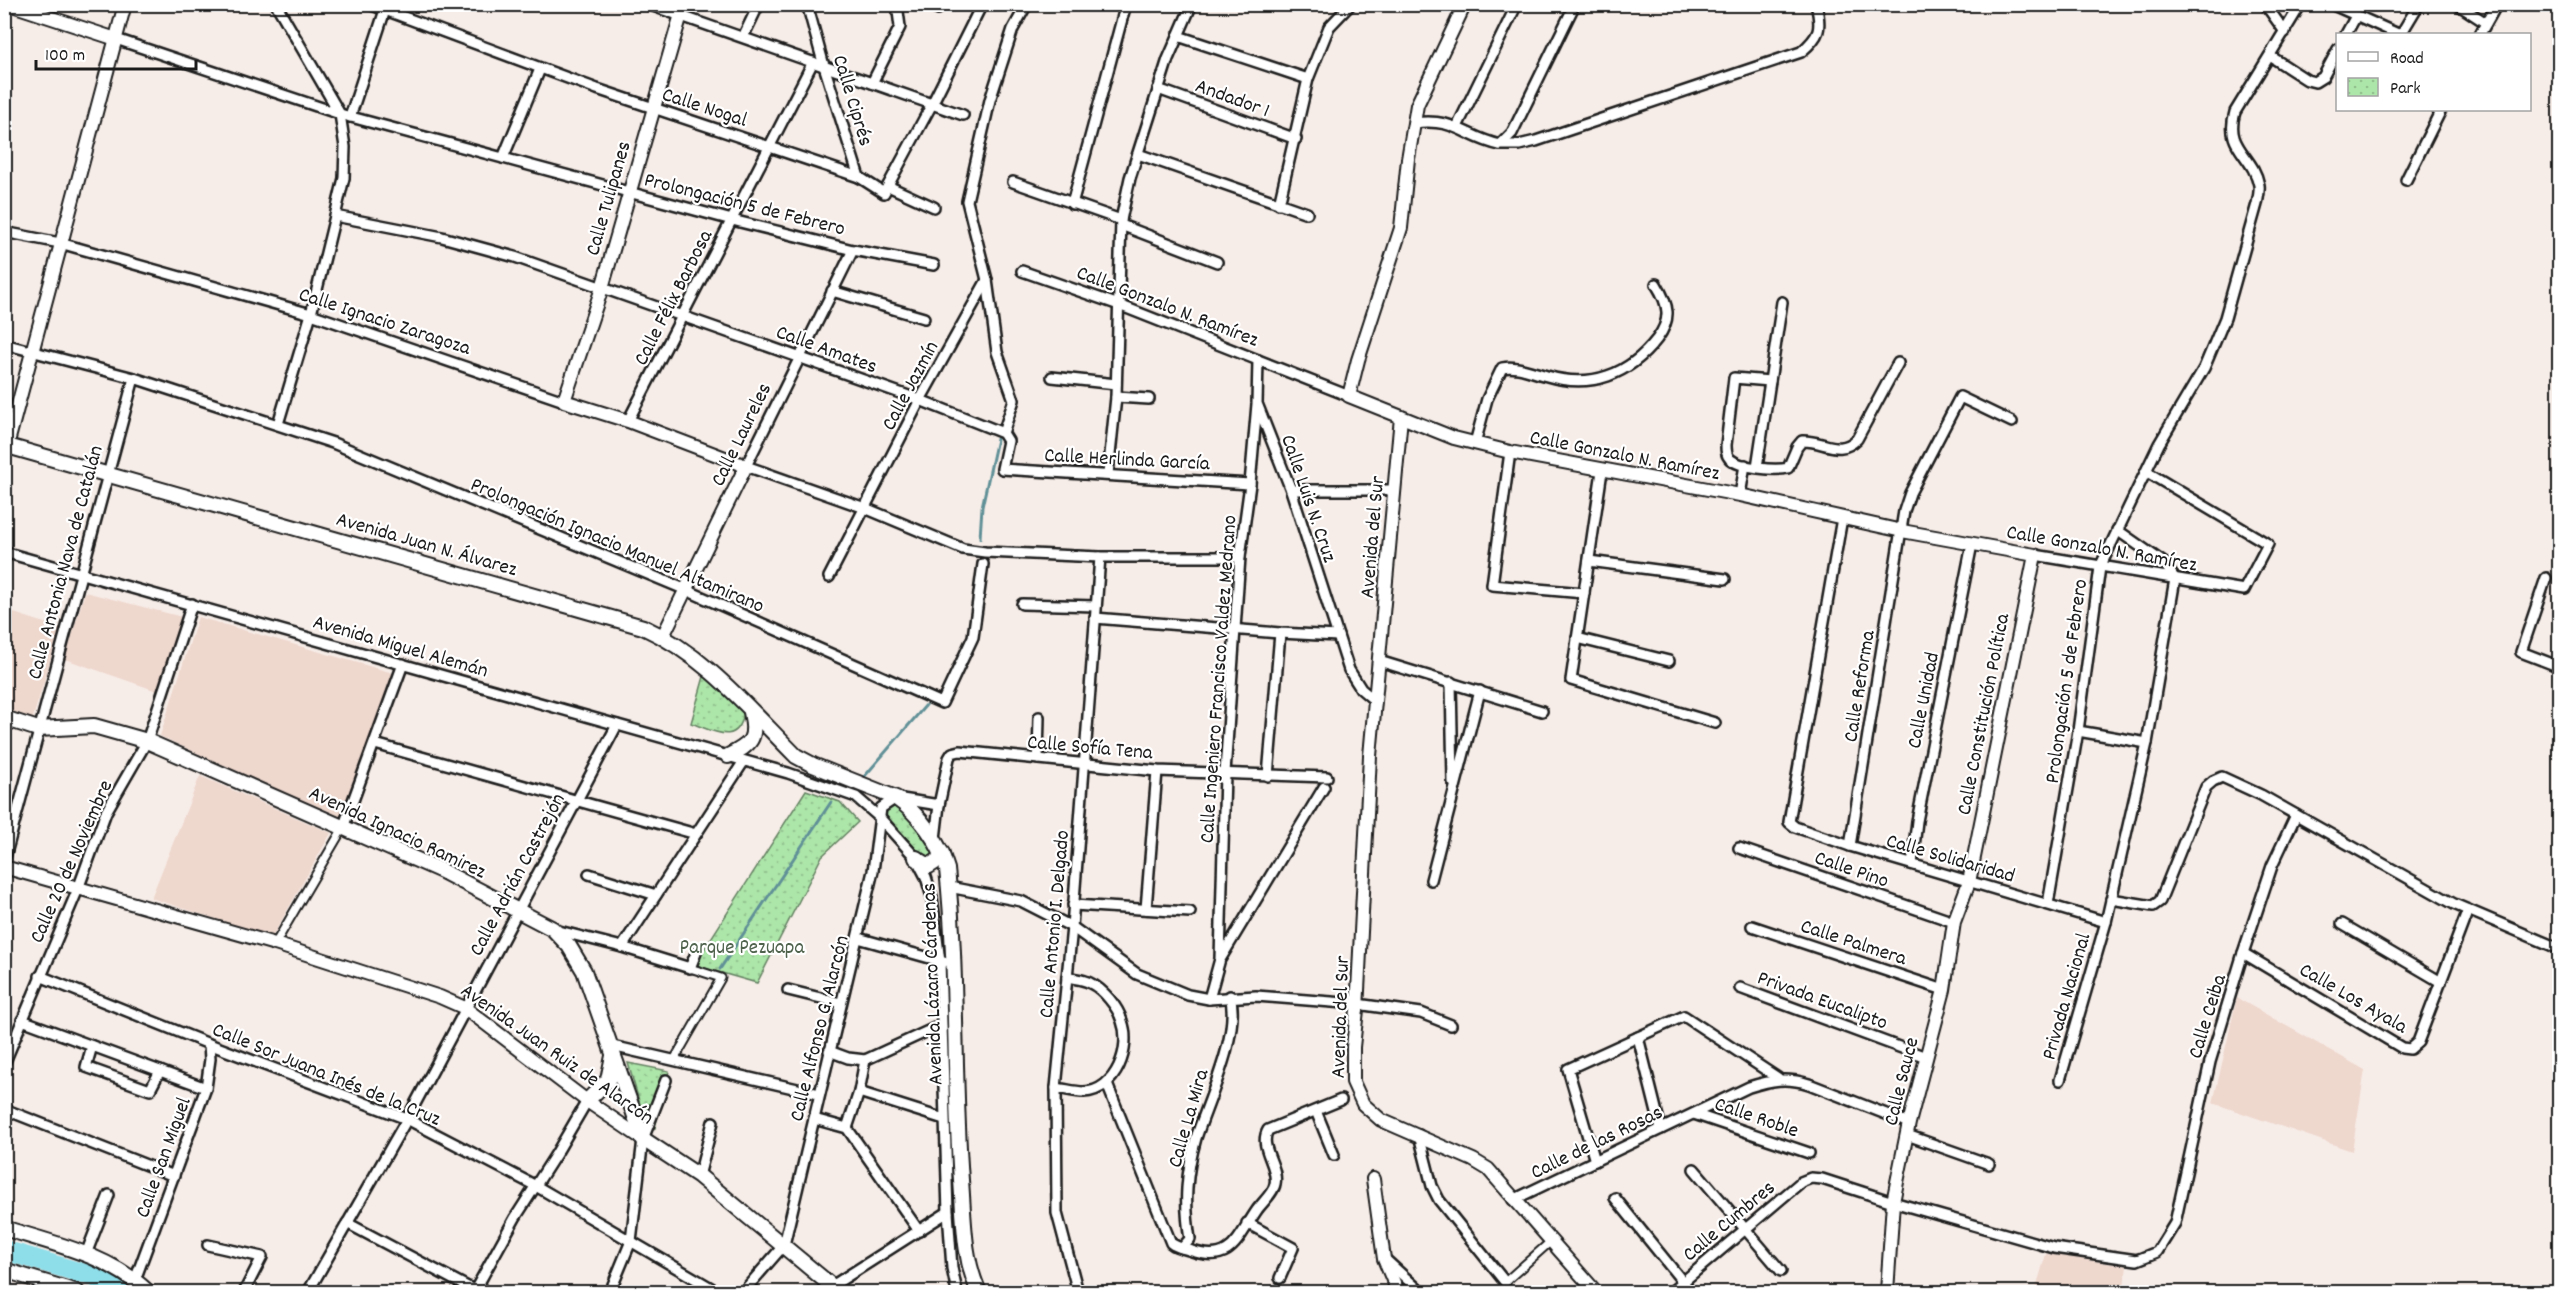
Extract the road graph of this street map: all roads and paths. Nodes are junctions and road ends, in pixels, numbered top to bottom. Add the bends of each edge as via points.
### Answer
1 (9, 4) edge
2 (125, 4) edge
3 (276, 4) edge
4 (369, 4) edge
5 (647, 4) edge
6 (759, 4) edge
7 (807, 4) edge
8 (897, 4) edge
9 (927, 4) edge
10 (982, 4) edge
11 (1027, 4) edge
12 (1126, 4) edge
13 (1192, 4) edge
14 (1351, 4) edge
15 (1465, 4) edge
16 (1517, 4) edge
17 (1575, 4) edge
18 (1816, 4) edge
19 (2265, 4) edge
20 (2301, 4) edge
21 (2331, 4) edge
22 (2419, 4) edge
23 (2457, 4) edge
24 (2497, 4) edge
25 (386, 7) edge
26 (938, 9) dead end
27 (682, 10) edge
28 (2356, 16) junction
29 (2486, 23) junction
30 (2285, 32) junction
31 (2347, 33) edge
32 (2397, 33) edge
33 (2400, 33) edge
34 (2481, 33) edge
35 (1178, 36) junction
36 (743, 37) junction
37 (116, 39) junction
38 (2336, 52) edge
39 (2270, 56) junction
40 (813, 62) junction
41 (824, 66) junction
42 (540, 69) junction
43 (1308, 79) junction
44 (872, 83) junction
45 (1158, 89) junction
46 (932, 104) junction
47 (654, 109) junction
48 (2440, 111) edge
49 (345, 116) junction
50 (963, 116) dead end
51 (1414, 123) junction
52 (1457, 127) junction
53 (1296, 139) junction
54 (1500, 145) junction
55 (770, 146) junction
56 (1138, 154) junction
57 (504, 158) junction
58 (859, 177) junction
59 (2406, 180) dead end
60 (1013, 182) dead end
61 (886, 190) junction
62 (630, 192) junction
63 (1072, 204) junction
64 (1280, 204) junction
65 (934, 207) dead end
66 (1307, 213) dead end
67 (335, 216) junction
68 (732, 220) junction
69 (1121, 222) junction
70 (4, 232) edge
71 (60, 243) junction
72 (853, 250) junction
73 (1217, 262) dead end
74 (934, 264) dead end
75 (1022, 271) dead end
76 (987, 280) junction
77 (1656, 284) dead end
78 (602, 288) junction
79 (832, 291) junction
80 (1782, 303) dead end
81 (1119, 305) junction
82 (311, 314) junction
83 (683, 316) junction
84 (924, 318) dead end
85 (4, 344) edge
86 (32, 350) junction
87 (799, 357) junction
88 (1258, 360) junction
89 (1898, 363) dead end
90 (1052, 377) dead end
91 (134, 378) junction
92 (1770, 381) junction
93 (1116, 384) junction
94 (1349, 396) junction
95 (1116, 397) junction
96 (1149, 399) dead end
97 (920, 400) junction
98 (564, 401) junction
99 (1257, 404) junction
100 (1401, 417) junction
101 (628, 421) junction
102 (2012, 422) dead end
103 (278, 424) junction
104 (1003, 433) junction
105 (1475, 443) junction
106 (5, 448) edge
107 (1509, 452) junction
108 (1745, 465) junction
109 (746, 466) junction
110 (1757, 467) junction
111 (1602, 471) junction
112 (2147, 472) junction
113 (106, 474) junction
114 (1108, 474) junction
115 (1250, 484) junction
116 (1291, 490) junction
117 (1395, 490) junction
118 (1740, 495) junction
119 (865, 508) junction
120 (1842, 518) junction
121 (2117, 530) junction
122 (1902, 531) junction
123 (1971, 544) junction
124 (4, 552) edge
125 (2035, 555) junction
126 (1100, 556) junction
127 (1240, 557) junction
128 (1589, 561) junction
129 (983, 564) dead end
130 (2100, 567) junction
131 (80, 573) junction
132 (829, 577) dead end
133 (1725, 579) dead end
134 (2175, 579) junction
135 (2546, 579) dead end
136 (684, 590) junction
137 (1584, 593) junction
138 (192, 604) junction
139 (1022, 604) dead end
140 (1096, 606) junction
141 (1095, 618) junction
142 (1235, 628) junction
143 (1280, 633) junction
144 (663, 636) junction
145 (1338, 636) junction
146 (1578, 638) junction
147 (1379, 661) junction
148 (1670, 661) dead end
149 (403, 664) junction
150 (2559, 667) edge
151 (1450, 682) junction
152 (1480, 691) junction
153 (1374, 700) junction
154 (1542, 711) dead end
155 (751, 712) junction
156 (1039, 717) dead end
157 (4, 718) edge
158 (1715, 723) dead end
159 (617, 725) junction
160 (38, 729) junction
161 (2078, 730) junction
162 (147, 741) junction
163 (2147, 743) junction
164 (375, 744) junction
165 (728, 756) junction
166 (796, 756) joint
167 (1038, 759) junction
168 (744, 761) junction
169 (1083, 764) junction
170 (1157, 771) junction
171 (788, 773) joint
172 (1225, 773) junction
173 (1268, 776) junction
174 (1327, 777) dead end
175 (1324, 787) dead end
176 (1453, 793) junction
177 (896, 798) junction
178 (576, 801) junction
179 (939, 805) junction
180 (2296, 815) junction
181 (879, 817) junction
182 (343, 828) junction
183 (696, 834) junction
184 (935, 839) junction
185 (1850, 846) junction
186 (1739, 848) dead end
187 (942, 853) junction
188 (916, 858) junction
189 (4, 861) edge
190 (1912, 864) junction
191 (4, 867) edge
192 (589, 874) dead end
193 (1431, 880) dead end
194 (1969, 882) junction
195 (949, 887) junction
196 (78, 889) junction
197 (656, 895) junction
198 (2111, 899) junction
199 (2048, 904) junction
200 (1073, 905) junction
201 (1146, 909) junction
202 (2468, 910) junction
203 (517, 911) junction
204 (1190, 912) dead end
205 (1954, 922) junction
206 (2106, 922) junction
207 (2342, 924) dead end
208 (1752, 926) dead end
209 (1072, 927) junction
210 (553, 929) junction
211 (858, 938) junction
212 (275, 944) junction
213 (622, 947) junction
214 (2559, 949) edge
215 (696, 953) dead end
216 (2243, 953) junction
217 (1220, 959) junction
218 (946, 962) junction
219 (690, 968) junction
220 (40, 976) junction
221 (1067, 977) junction
222 (2441, 982) junction
223 (1740, 988) dead end
224 (788, 990) dead end
225 (1944, 990) junction
226 (1230, 996) junction
227 (1209, 999) junction
228 (841, 1004) junction
229 (1357, 1004) junction
230 (465, 1008) junction
231 (22, 1020) junction
232 (941, 1025) junction
233 (1451, 1025) dead end
234 (1638, 1037) junction
235 (209, 1044) junction
236 (92, 1046) junction
237 (613, 1050) junction
238 (829, 1051) junction
239 (1926, 1057) junction
240 (674, 1060) junction
241 (864, 1060) junction
242 (4, 1064) edge
243 (160, 1071) junction
244 (1778, 1078) junction
245 (666, 1080) dead end
246 (2060, 1080) dead end
247 (1107, 1084) junction
248 (206, 1088) junction
249 (1056, 1088) junction
250 (859, 1092) junction
251 (819, 1094) junction
252 (1341, 1100) dead end
253 (587, 1101) junction
254 (4, 1109) edge
255 (1316, 1111) junction
256 (1694, 1114) junction
257 (407, 1119) junction
258 (814, 1119) junction
259 (944, 1119) junction
260 (713, 1122) dead end
261 (847, 1128) junction
262 (1908, 1129) junction
263 (1661, 1130) junction
264 (1419, 1135) junction
265 (643, 1138) junction
266 (1809, 1153) dead end
267 (1334, 1155) dead end
268 (1594, 1161) junction
269 (1989, 1164) dead end
270 (1694, 1169) dead end
271 (174, 1176) junction
272 (699, 1176) junction
273 (1373, 1179) dead end
274 (536, 1186) junction
275 (109, 1195) dead end
276 (1615, 1198) dead end
277 (1514, 1200) junction
278 (1893, 1202) junction
279 (948, 1212) junction
280 (347, 1223) junction
281 (1248, 1223) junction
282 (4, 1228) edge
283 (1744, 1229) junction
284 (919, 1231) junction
285 (631, 1241) junction
286 (1550, 1242) junction
287 (208, 1245) dead end
288 (784, 1245) junction
289 (1182, 1248) junction
290 (86, 1254) junction
291 (1384, 1259) junction
292 (4, 1270) edge
293 (1781, 1271) dead end
294 (1280, 1278) dead end
295 (135, 1280) junction
296 (1683, 1281) junction
297 (1505, 1282) joint
298 (836, 1289) edge
299 (475, 1292) edge
300 (77, 1293) edge
301 (148, 1293) edge
302 (244, 1293) edge
303 (308, 1293) edge
304 (610, 1293) edge
305 (718, 1293) edge
306 (743, 1293) edge
307 (957, 1293) edge
308 (979, 1293) edge
309 (1078, 1293) edge
310 (1398, 1293) edge
311 (1421, 1293) edge
312 (1596, 1293) edge
313 (1671, 1293) edge
314 (1691, 1293) edge
315 (1887, 1293) edge

1 - 37 street
2 - 37 street
3 - 49 street
4 - 25 street, Calle Nogal
5 - 27 street
6 - 36 street
7 - 41 street, Calle Ciprés
8 - 44 street via 900,27
9 - 26 street
10 - 46 street
11 - 76 street via 1013,29 993,90 967,201
12 - 63 street
13 - 35 street
14 - 43 street via 1329,27
15 - 51 street via 1417,105
16 - 52 street
17 - 54 street via 1512,133
18 - 54 street via 1821,22 1816,40 1801,52 1536,141
19 - 30 street
20 - 30 street
21 - 28 street
22 - 33 street
23 - 29 street
24 - 29 street
25 - 42 street, Calle Nogal
25 - 49 street
27 - 36 street
27 - 47 street, Calle Tulipanes
28 - 31 street
28 - 32 street
29 - 34 street
30 - 39 street
35 - 43 street
35 - 45 street
36 - 40 street
37 - 49 street, Prolongación 5 de Febrero
37 - 71 street
38 - 39 street via 2323,77 2315,82
39 - 112 street, Prolongación 5 de Febrero via 2235,112 2231,126 2259,187 2225,318 2204,368
40 - 41 street
40 - 55 street, Calle Félix Barbosa
41 - 44 street
41 - 58 street, Calle Ciprés
42 - 47 street, Calle Nogal
42 - 57 street
43 - 53 street
44 - 46 street
45 - 53 street, Andador 1
45 - 56 street
46 - 50 street
46 - 61 street
47 - 55 street, Calle Nogal
47 - 62 street, Calle Tulipanes
48 - 59 street
49 - 57 street, Prolongación 5 de Febrero
49 - 67 street via 344,168
51 - 52 street via 1435,120
51 - 94 street via 1401,228
52 - 54 street
53 - 64 street
55 - 58 street, Calle Nogal
55 - 68 street, Calle Félix Barbosa
56 - 64 street
56 - 69 street
57 - 62 street, Prolongación 5 de Febrero
58 - 61 street, Calle Ciprés
60 - 63 street
61 - 65 street, Calle Ciprés
62 - 68 street, Prolongación 5 de Febrero
62 - 78 street, Calle Tulipanes
63 - 69 street
64 - 66 street
67 - 78 street, Calle Amates via 442,237 515,257
67 - 82 street
68 - 72 street, Prolongación 5 de Febrero
68 - 83 street, Calle Félix Barbosa
69 - 73 street
69 - 81 street
70 - 71 street, Calle Ignacio Zaragoza
71 - 82 street, Calle Ignacio Zaragoza
71 - 86 street
72 - 74 street, Prolongación 5 de Febrero
72 - 79 street, Calle Laureles
75 - 81 street, Calle Gonzalo N. Ramírez
76 - 97 street, Calle Jazmín
76 - 104 street via 996,352 1014,400
77 - 105 street via 1666,301 1666,326 1644,355 1608,378 1562,381 1513,366 1502,368 1480,418
78 - 83 street, Calle Amates
78 - 98 street, Calle Tulipanes
79 - 84 street
79 - 87 street, Calle Laureles
80 - 92 street
81 - 88 street, Calle Gonzalo N. Ramírez
81 - 93 street
82 - 98 street, Calle Ignacio Zaragoza
82 - 103 street
83 - 87 street, Calle Amates
83 - 101 street, Calle Félix Barbosa
85 - 86 street, Prolongación Ignacio Manuel Altamirano
86 - 91 street, Prolongación Ignacio Manuel Altamirano
86 - 106 street
87 - 97 street, Calle Amates
87 - 109 street, Calle Laureles
88 - 94 street, Calle Gonzalo N. Ramírez
88 - 99 street, Calle Ingeniero Francisco Valdez Medrano
89 - 110 street via 1849,447 1802,441 1788,468 1778,471
90 - 93 street
91 - 103 street, Prolongación Ignacio Manuel Altamirano
91 - 113 street, Calle Antonia Nava de Catalán
92 - 108 street via 1734,378 1726,453 1731,460
92 - 110 street
93 - 95 street
94 - 100 street, Calle Gonzalo N. Ramírez
95 - 96 street
95 - 114 street
97 - 104 street, Calle Amates
97 - 119 street, Calle Jazmín
98 - 101 street, Calle Ignacio Zaragoza
99 - 115 street, Calle Ingeniero Francisco Valdez Medrano
99 - 116 street, Calle Luis N. Cruz
100 - 105 street, Calle Gonzalo N. Ramírez
100 - 117 street, Avenida del Sur
101 - 109 street, Calle Ignacio Zaragoza
102 - 122 street, Calle Reforma via 1960,397 1910,493
103 - 136 street, Prolongación Ignacio Manuel Altamirano via 333,443
104 - 114 street, Calle Herlinda García via 1008,441 1002,469
105 - 107 street, Calle Gonzalo N. Ramírez
106 - 113 main road, Avenida Juan N. Álvarez
107 - 111 street, Calle Gonzalo N. Ramírez
107 - 137 street via 1492,585
108 - 110 street
108 - 118 street
109 - 119 street
109 - 136 street, Calle Laureles
111 - 118 street, Calle Gonzalo N. Ramírez
111 - 128 street
112 - 121 street, Prolongación 5 de Febrero
112 - 134 street, Calle Gonzalo N. Ramírez via 2268,544 2244,590
113 - 131 street, Calle Antonia Nava de Catalán
113 - 144 main road, Avenida Juan N. Álvarez via 643,627
114 - 115 street, Calle Herlinda García
115 - 127 street, Calle Ingeniero Francisco Valdez Medrano
116 - 117 street
116 - 145 street, Calle Luis N. Cruz
117 - 147 street, Avenida del Sur
118 - 120 street, Calle Gonzalo N. Ramírez
119 - 126 street via 963,549
119 - 132 street, Calle Jazmín
120 - 122 street, Calle Gonzalo N. Ramírez
120 - 185 street, Calle Solidaridad via 1790,822
121 - 130 street, Prolongación 5 de Febrero
121 - 134 street via 2164,564
122 - 123 street, Calle Gonzalo N. Ramírez
122 - 185 street, Calle Reforma
123 - 125 street, Calle Gonzalo N. Ramírez
123 - 190 street, Calle Unidad
124 - 131 street, Avenida Miguel Alemán
125 - 130 street, Calle Gonzalo N. Ramírez
125 - 194 street, Calle Constitución Política
126 - 127 street
126 - 140 street, Calle Antonio I. Delgado
127 - 142 street, Calle Ingeniero Francisco Valdez Medrano
128 - 133 street
128 - 137 street
129 - 136 street, Prolongación Ignacio Manuel Altamirano via 973,637 942,703
130 - 134 street, Calle Gonzalo N. Ramírez
130 - 161 street, Prolongación 5 de Febrero
131 - 138 street, Avenida Miguel Alemán
131 - 160 street, Calle Antonia Nava de Catalán
134 - 163 street, Privada Nacional
135 - 150 street via 2521,652
136 - 144 street, Calle Laureles
137 - 146 street
138 - 149 street, Avenida Miguel Alemán
138 - 162 street, Calle 20 de Noviembre
139 - 140 street
140 - 141 street, Calle Antonio I. Delgado
141 - 142 street
141 - 169 street, Calle Antonio I. Delgado
142 - 143 street
142 - 172 street, Calle Ingeniero Francisco Valdez Medrano
143 - 145 street
143 - 173 street
144 - 155 main road, Avenida Juan N. Álvarez via 706,666
145 - 153 street, Calle Luis N. Cruz via 1354,680
146 - 148 street
146 - 158 street via 1571,680
147 - 151 street
147 - 153 street, Avenida del Sur
149 - 159 street, Avenida Miguel Alemán
149 - 164 street
151 - 152 street
151 - 176 street
152 - 154 street
152 - 176 street
153 - 229 street, Avenida del Sur
155 - 165 main road via 753,738 745,748
155 - 166 main road, Avenida Juan N. Álvarez
156 - 167 street
157 - 160 main road, Avenida Ignacio Ramirez
159 - 165 street, Avenida Miguel Alemán
159 - 178 street, Calle Adrián Castrejón
160 - 162 main road, Avenida Ignacio Ramirez via 94,726
160 - 189 street, Calle Antonia Nava de Catalán
161 - 163 street
161 - 199 street, Prolongación 5 de Febrero
162 - 182 main road, Avenida Ignacio Ramirez
162 - 196 street, Calle 20 de Noviembre via 106,812
163 - 198 street, Privada Nacional
164 - 178 street
164 - 182 street
165 - 168 street, Avenida Miguel Alemán
166 - 177 main road, Avenida Lázaro Cárdenas
167 - 169 street, Calle Sofía Tena
167 - 179 street, Calle Sofía Tena via 952,753
168 - 171 street, Avenida Miguel Alemán
168 - 183 street
169 - 170 street, Calle Sofía Tena
169 - 200 street, Calle Antonio I. Delgado
170 - 172 street, Calle Sofía Tena
170 - 201 street
171 - 181 street, Avenida Lázaro Cárdenas via 856,797
172 - 173 street, Calle Sofía Tena
172 - 217 street, Calle Ingeniero Francisco Valdez Medrano
173 - 174 street, Calle Sofía Tena
175 - 217 street
176 - 193 street
177 - 179 street
177 - 181 street via 881,808
177 - 184 main road, Avenida Lázaro Cárdenas
178 - 183 street
178 - 203 street, Calle Adrián Castrejón
179 - 184 street
180 - 198 street via 2230,780 2222,777 2213,781 2206,787 2160,901 2153,906
180 - 202 street
180 - 216 street, Calle Ceiba via 2272,867
181 - 188 street, Avenida Lázaro Cárdenas
181 - 211 street, Calle Alfonso G. Alarcón via 873,871
182 - 203 main road, Avenida Ignacio Ramirez via 442,871
182 - 212 street
183 - 197 street
184 - 187 main road, Avenida Lázaro Cárdenas
185 - 190 street, Calle Solidaridad
186 - 205 street, Calle Pino
187 - 188 main road via 929,866
187 - 195 main road, Avenida Lázaro Cárdenas
188 - 218 street, Avenida Lázaro Cárdenas via 932,897
190 - 194 street, Calle Solidaridad
191 - 196 street, Avenida Juan Ruiz de Alarcón
192 - 197 street
194 - 199 street, Calle Solidaridad
194 - 205 street, Calle Sauce
195 - 209 street via 1022,901
195 - 218 main road, Avenida Lázaro Cárdenas
196 - 212 street, Avenida Juan Ruiz de Alarcón
196 - 220 street, Calle 20 de Noviembre
197 - 213 street
198 - 206 street, Privada Nacional
199 - 206 street, Calle Solidaridad
200 - 201 street
200 - 209 street, Calle Antonio I. Delgado
201 - 204 street
202 - 214 street
202 - 222 street, Calle Los Ayala
203 - 210 main road, Avenida Ignacio Ramirez
203 - 230 street, Calle Adrián Castrejón
205 - 225 street, Calle Sauce
206 - 246 street, Privada Nacional
207 - 222 street
208 - 225 street, Calle Palmera
209 - 221 street, Calle Antonio I. Delgado
209 - 227 street via 1137,974 1188,996
210 - 213 street
210 - 237 main road, Avenida Ignacio Ramirez via 584,971
211 - 218 street
211 - 228 street, Calle Alfonso G. Alarcón
212 - 230 street, Avenida Juan Ruiz de Alarcón
213 - 219 street
215 - 219 street
216 - 222 street, Calle Los Ayala via 2402,1048 2410,1049 2418,1042
216 - 278 street, Calle Ceiba via 2210,1062 2175,1223 2157,1252 2137,1260 2054,1248
217 - 227 street, Calle Ingeniero Francisco Valdez Medrano
218 - 232 street, Avenida Lázaro Cárdenas
218 - 308 main road, Avenida Lázaro Cárdenas via 965,1238
219 - 240 street via 722,978
220 - 231 street, Calle 20 de Noviembre
220 - 235 street, Calle Sor Juana Inés de la Cruz
221 - 247 street via 1089,982 1111,1000 1123,1021 1125,1044 1115,1075
221 - 249 street, Calle Antonio I. Delgado
223 - 239 street, Privada Eucalipto
224 - 228 street
225 - 239 street, Calle Sauce
226 - 227 street
226 - 229 street
226 - 289 street, Calle La Mira via 1233,1027 1189,1170 1185,1209 1190,1239
228 - 238 street, Calle Alfonso G. Alarcón
229 - 233 street via 1421,1013
229 - 264 street, Avenida del Sur via 1353,1047 1356,1090 1363,1104 1381,1120
230 - 253 street, Avenida Juan Ruiz de Alarcón
230 - 257 street, Calle Adrián Castrejón
231 - 236 street
231 - 242 street, Calle 20 de Noviembre
232 - 241 street
232 - 259 street, Avenida Lázaro Cárdenas
234 - 244 street via 1684,1016
234 - 263 street
234 - 268 street via 1568,1069
235 - 248 street, Calle San Miguel
235 - 257 street, Calle Sor Juana Inés de la Cruz
236 - 243 street
236 - 243 street via 86,1067 150,1090
237 - 240 street
237 - 253 main road via 608,1080
237 - 265 main road, Avenida Ignacio Ramirez
238 - 241 street
238 - 251 street, Calle Alfonso G. Alarcón
239 - 262 street, Calle Sauce
240 - 251 street
241 - 250 street
243 - 248 street
244 - 256 street, Calle de las Rosas via 1749,1087
244 - 262 street via 1809,1084
245 - 265 street
247 - 249 street via 1085,1092
247 - 289 street via 1171,1243
248 - 271 street, Calle San Miguel
249 - 309 street, Calle Antonio I. Delgado via 1057,1214
250 - 259 street
250 - 261 street
251 - 258 street, Calle Alfonso G. Alarcón
252 - 255 street
253 - 265 street, Avenida Juan Ruiz de Alarcón
253 - 274 street
254 - 271 street
255 - 267 street
255 - 281 street via 1268,1130 1265,1141 1275,1170 1275,1185
256 - 263 street, Calle de las Rosas
256 - 266 street, Calle Roble
257 - 274 street, Calle Sor Juana Inés de la Cruz
257 - 280 street, Calle Adrián Castrejón
258 - 261 street
258 - 288 street, Calle Alfonso G. Alarcón
259 - 279 street, Avenida Lázaro Cárdenas
260 - 272 street
261 - 284 street
262 - 269 street
262 - 278 street, Calle Sauce
263 - 268 street, Calle de las Rosas
264 - 277 street, Avenida del Sur via 1488,1169
264 - 297 street via 1439,1200
265 - 272 main road, Avenida Juan Ruiz de Alarcón
265 - 285 street
268 - 277 street, Calle de las Rosas
270 - 283 street
271 - 295 street, Calle San Miguel
272 - 288 main road, Avenida Juan Ruiz de Alarcón
273 - 291 street
274 - 285 street, Calle Sor Juana Inés de la Cruz
274 - 299 street
275 - 290 street
276 - 296 street
277 - 286 street, Avenida del Sur
278 - 283 street, Calle Cumbres via 1810,1178
278 - 315 street, Calle Sauce
279 - 284 street
279 - 307 street, Avenida Lázaro Cárdenas
280 - 299 street
280 - 303 street, Calle Adrián Castrejón
281 - 289 street via 1225,1253 1213,1257
281 - 294 street via 1293,1248
282 - 290 main road
283 - 293 street
283 - 296 street, Calle Cumbres
284 - 298 street
285 - 304 street
285 - 305 street, Calle Sor Juana Inés de la Cruz
286 - 297 street
286 - 312 street, Avenida del Sur
287 - 302 street via 262,1257
288 - 298 main road, Avenida Juan Ruiz de Alarcón
288 - 306 street
290 - 295 main road
291 - 310 street
291 - 311 street
292 - 300 main road
295 - 301 main road
296 - 313 street, Calle Cumbres
296 - 314 street

